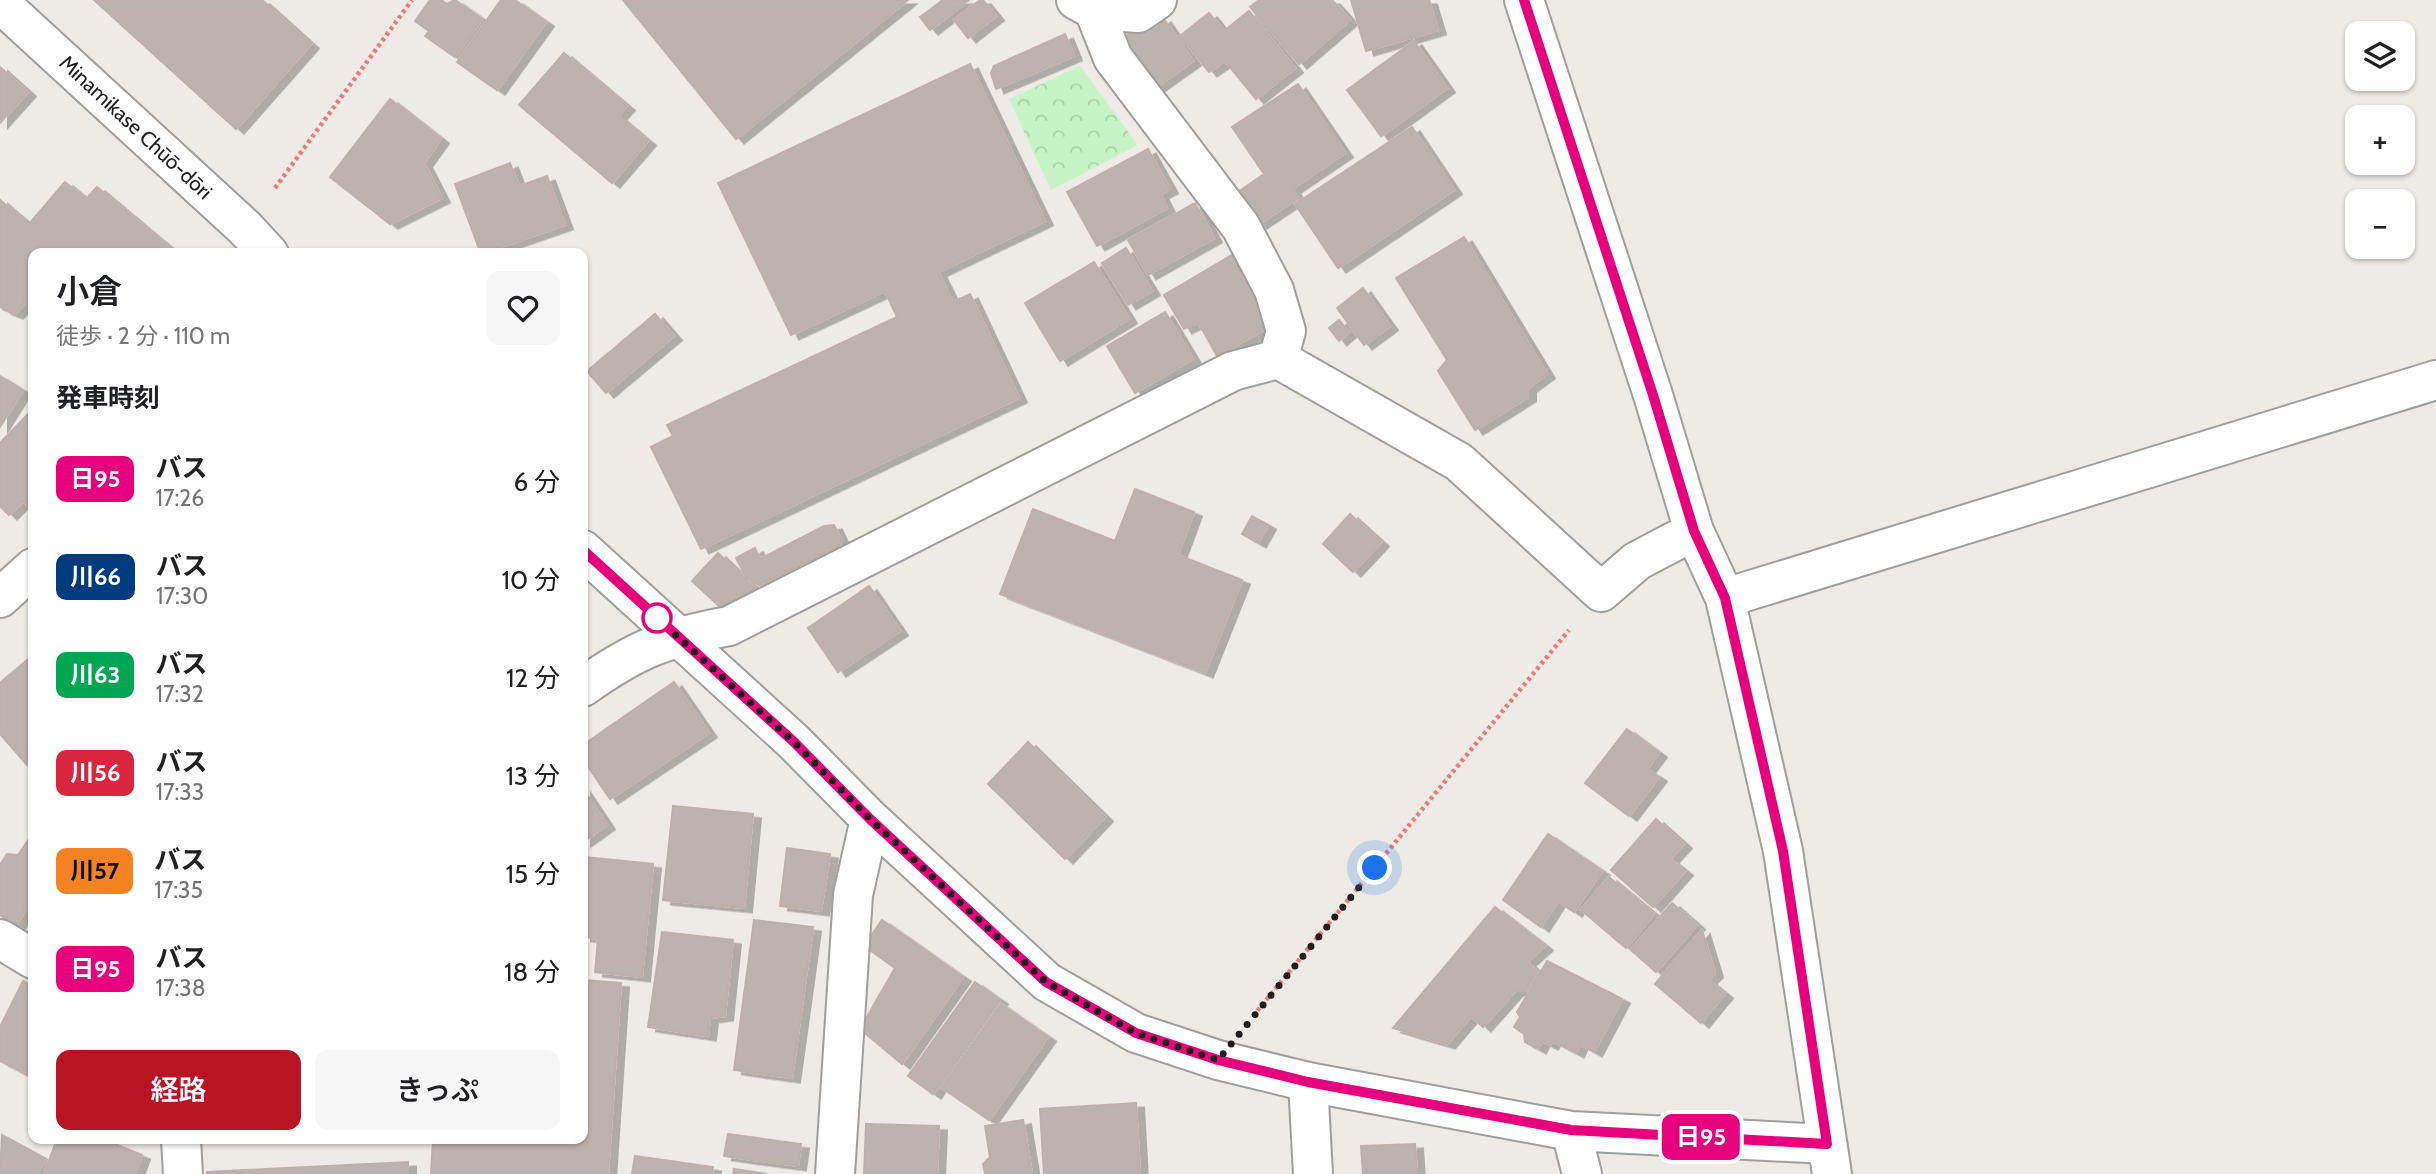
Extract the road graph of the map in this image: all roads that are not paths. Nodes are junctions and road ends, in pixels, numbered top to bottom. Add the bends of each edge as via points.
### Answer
1 (1157, 0) edge
2 (1524, 0) edge
3 (0, 2) edge
4 (1085, 5) edge
5 (257, 241) edge
6 (1278, 359) junction
7 (2435, 384) edge
8 (1694, 531) junction
9 (588, 555) edge
10 (28, 573) edge
11 (0, 598) edge
12 (1725, 598) junction
13 (676, 635) junction
14 (588, 683) edge
15 (870, 819) junction
16 (0, 939) edge
17 (28, 955) edge
18 (1308, 1082) junction
19 (1571, 1130) junction
20 (181, 1144) edge
21 (1830, 1159) edge
22 (183, 1174) edge
23 (835, 1174) edge
24 (1313, 1174) edge
25 (1582, 1174) edge

1 - 4 street via 1138,13
2 - 8 street
3 - 5 street, Minamikase Chūō-dōri
4 - 6 street via 1113,58 1241,227 1274,290 1286,331
6 - 8 street via 1459,462 1601,592 1637,561
6 - 13 street via 1233,371 729,626
7 - 12 street
8 - 12 street
9 - 13 street
10 - 11 street
12 - 21 street via 1783,851
13 - 14 street via 624,658
13 - 15 street via 794,742
15 - 18 street via 1046,982 1136,1033 1218,1060
15 - 23 street via 853,895
16 - 17 street
18 - 19 street
18 - 24 street
19 - 21 street
19 - 25 street
20 - 22 street

